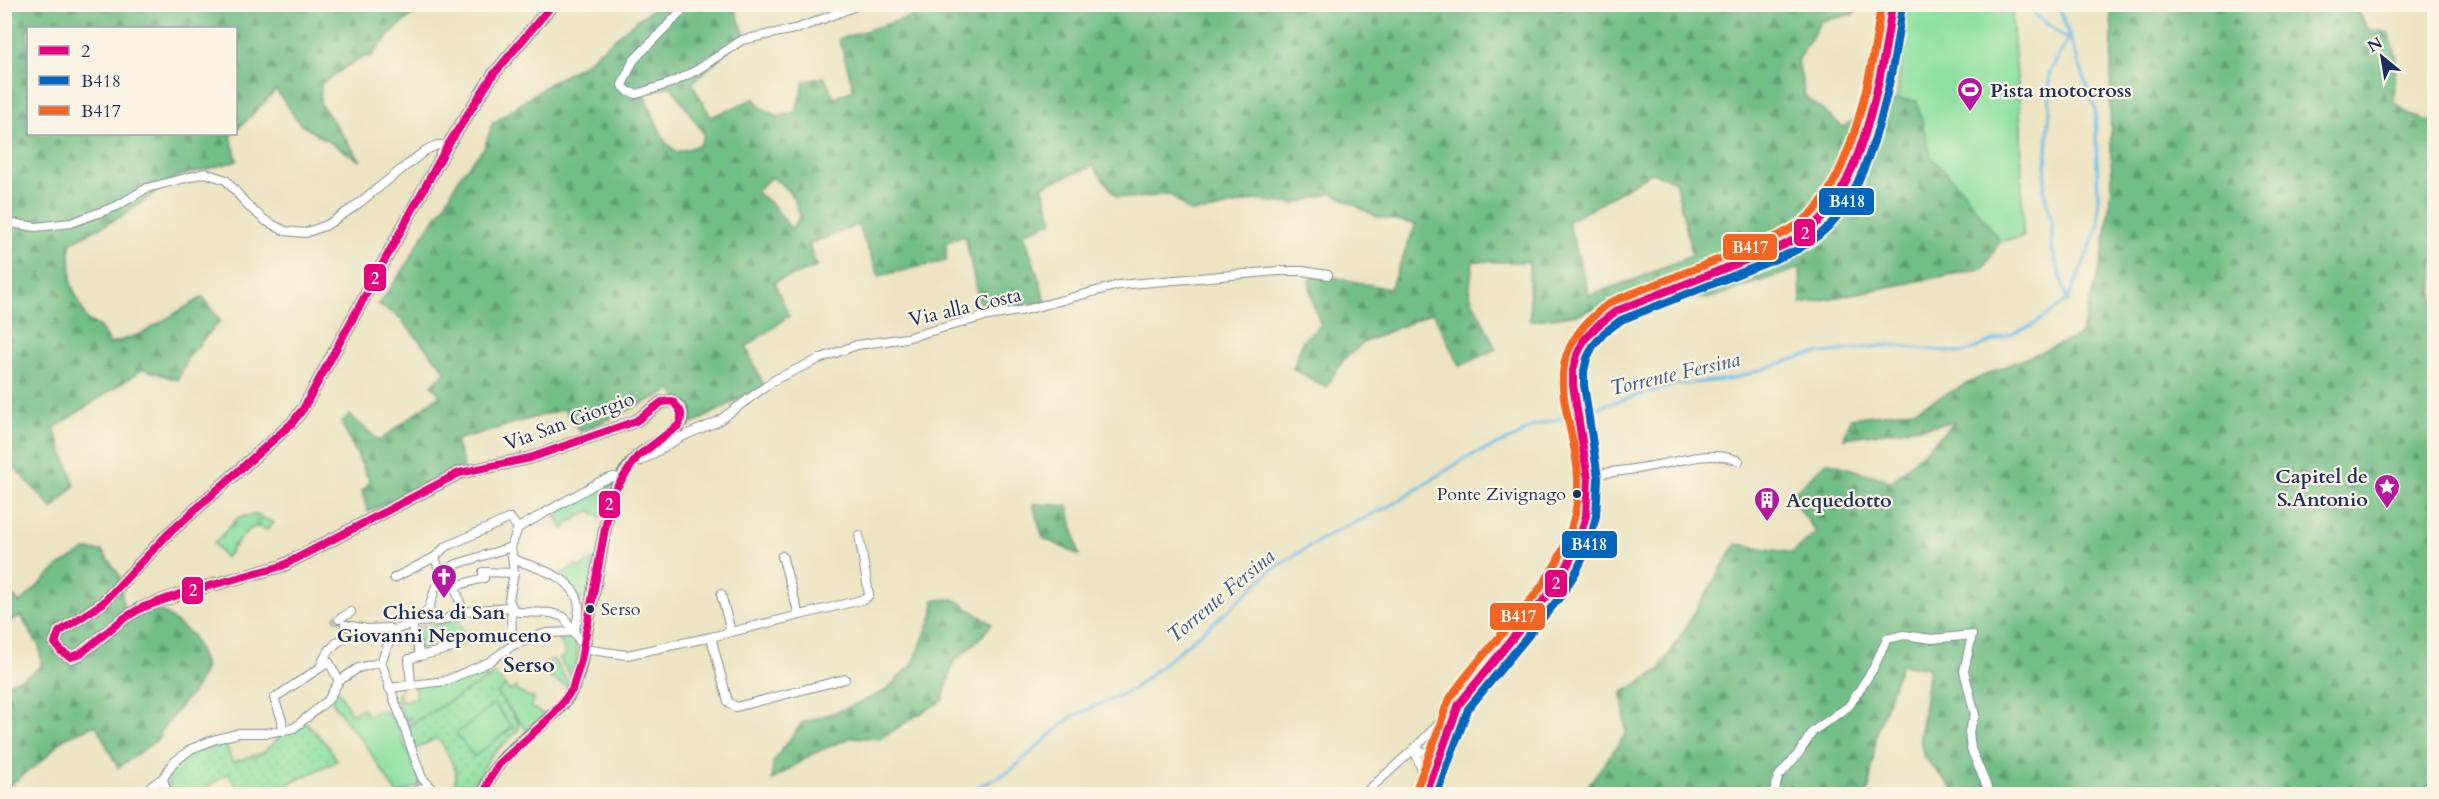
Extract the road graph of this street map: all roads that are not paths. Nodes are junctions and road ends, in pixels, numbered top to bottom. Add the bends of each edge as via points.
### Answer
1 (553, 4) edge
2 (688, 4) edge
3 (861, 4) edge
4 (1892, 4) edge
5 (1881, 73) tunnel mouth
6 (448, 145) junction
7 (1833, 205) tunnel mouth
8 (4, 222) edge
9 (1328, 275) dead end
10 (637, 457) junction
11 (1739, 461) dead end
12 (1588, 475) junction
13 (621, 478) junction
14 (518, 528) junction
15 (859, 535) dead end
16 (511, 547) junction
17 (782, 556) dead end
18 (435, 557) junction
19 (513, 559) junction
20 (442, 572) junction
21 (514, 573) junction
22 (394, 578) dead end
23 (455, 585) junction
24 (721, 594) dead end
25 (513, 610) junction
26 (351, 612) dead end
27 (463, 612) junction
28 (799, 615) junction
29 (415, 623) junction
30 (367, 629) junction
31 (394, 630) junction
32 (574, 632) junction
33 (731, 632) junction
34 (711, 637) junction
35 (513, 645) junction
36 (456, 647) dead end
37 (583, 647) junction
38 (420, 656) junction
39 (378, 662) junction
40 (320, 668) junction
41 (845, 679) dead end
42 (339, 681) junction
43 (411, 684) junction
44 (389, 688) junction
45 (1459, 703) junction
46 (283, 732) junction
47 (1414, 749) junction
48 (1440, 757) junction
49 (163, 778) junction
50 (429, 786) junction
51 (140, 795) edge
52 (167, 795) edge
53 (410, 795) edge
54 (438, 795) edge
55 (484, 795) edge
56 (1364, 795) edge
57 (1417, 795) edge
58 (1426, 795) edge
59 (1774, 795) edge
60 (1990, 795) edge

1 - 6 street via 493,75
2 - 3 street via 633,61 622,85 628,92 638,94 671,83 742,40 799,28
4 - 5 street
6 - 8 street via 426,150 354,207 327,225 305,232 285,231 266,221 226,180 205,173 147,188 117,206 71,223 36,227
6 - 10 street, Via San Giorgio via 292,423 167,535 103,603 59,632 56,643 70,657 80,654 141,608 282,566 459,473 551,451 636,421 662,402 672,401 680,406 680,425
7 - 12 street via 1803,235 1637,302 1600,321 1577,353 1571,383
9 - 10 street, Via alla Costa via 1278,271 1119,285 906,338 857,345 776,380 717,422 681,437 641,461
10 - 13 street, Via San Giorgio
11 - 12 street via 1724,455 1698,456
12 - 45 street via 1586,516 1570,562 1548,596
13 - 14 street via 601,482
13 - 37 street, Via San Giorgio via 611,496
14 - 16 street
14 - 18 street via 510,518 445,547
15 - 28 street via 869,595
16 - 19 street
16 - 20 street
17 - 28 street
18 - 20 street
18 - 22 street
19 - 21 street
19 - 32 street via 563,579 575,593 579,609
20 - 23 street
20 - 29 street via 429,608
21 - 23 street via 483,572 484,578
21 - 25 street via 509,599
23 - 27 street
24 - 33 street
25 - 27 street via 507,607
25 - 32 street via 564,617
25 - 35 street
26 - 30 street via 342,622
27 - 29 street via 441,621
28 - 33 street
29 - 31 street
29 - 38 street
30 - 31 street
30 - 40 street via 351,632 329,650
31 - 39 street
32 - 35 street via 546,633
32 - 37 street
33 - 34 street
34 - 37 street via 627,655
34 - 41 street via 728,702 736,707
35 - 43 street via 462,675
36 - 38 street
37 - 55 street, Via San Giorgio via 571,691 553,715 494,770
38 - 43 street via 409,659
39 - 42 street via 358,668
39 - 44 street
40 - 42 street via 329,662
40 - 46 street via 274,698
42 - 46 street via 328,700 307,720
43 - 44 street
44 - 50 street via 422,778
45 - 47 street
45 - 48 street
46 - 49 street via 239,733 213,740 173,763
47 - 48 street
47 - 56 street
47 - 57 street via 1423,773
48 - 58 street
49 - 51 street
49 - 52 street
50 - 53 street
50 - 54 street
59 - 60 street via 1778,777 1813,731 1850,706 1887,639 1904,635 1932,639 1972,635 1964,671 1975,715 1969,731 1971,749

